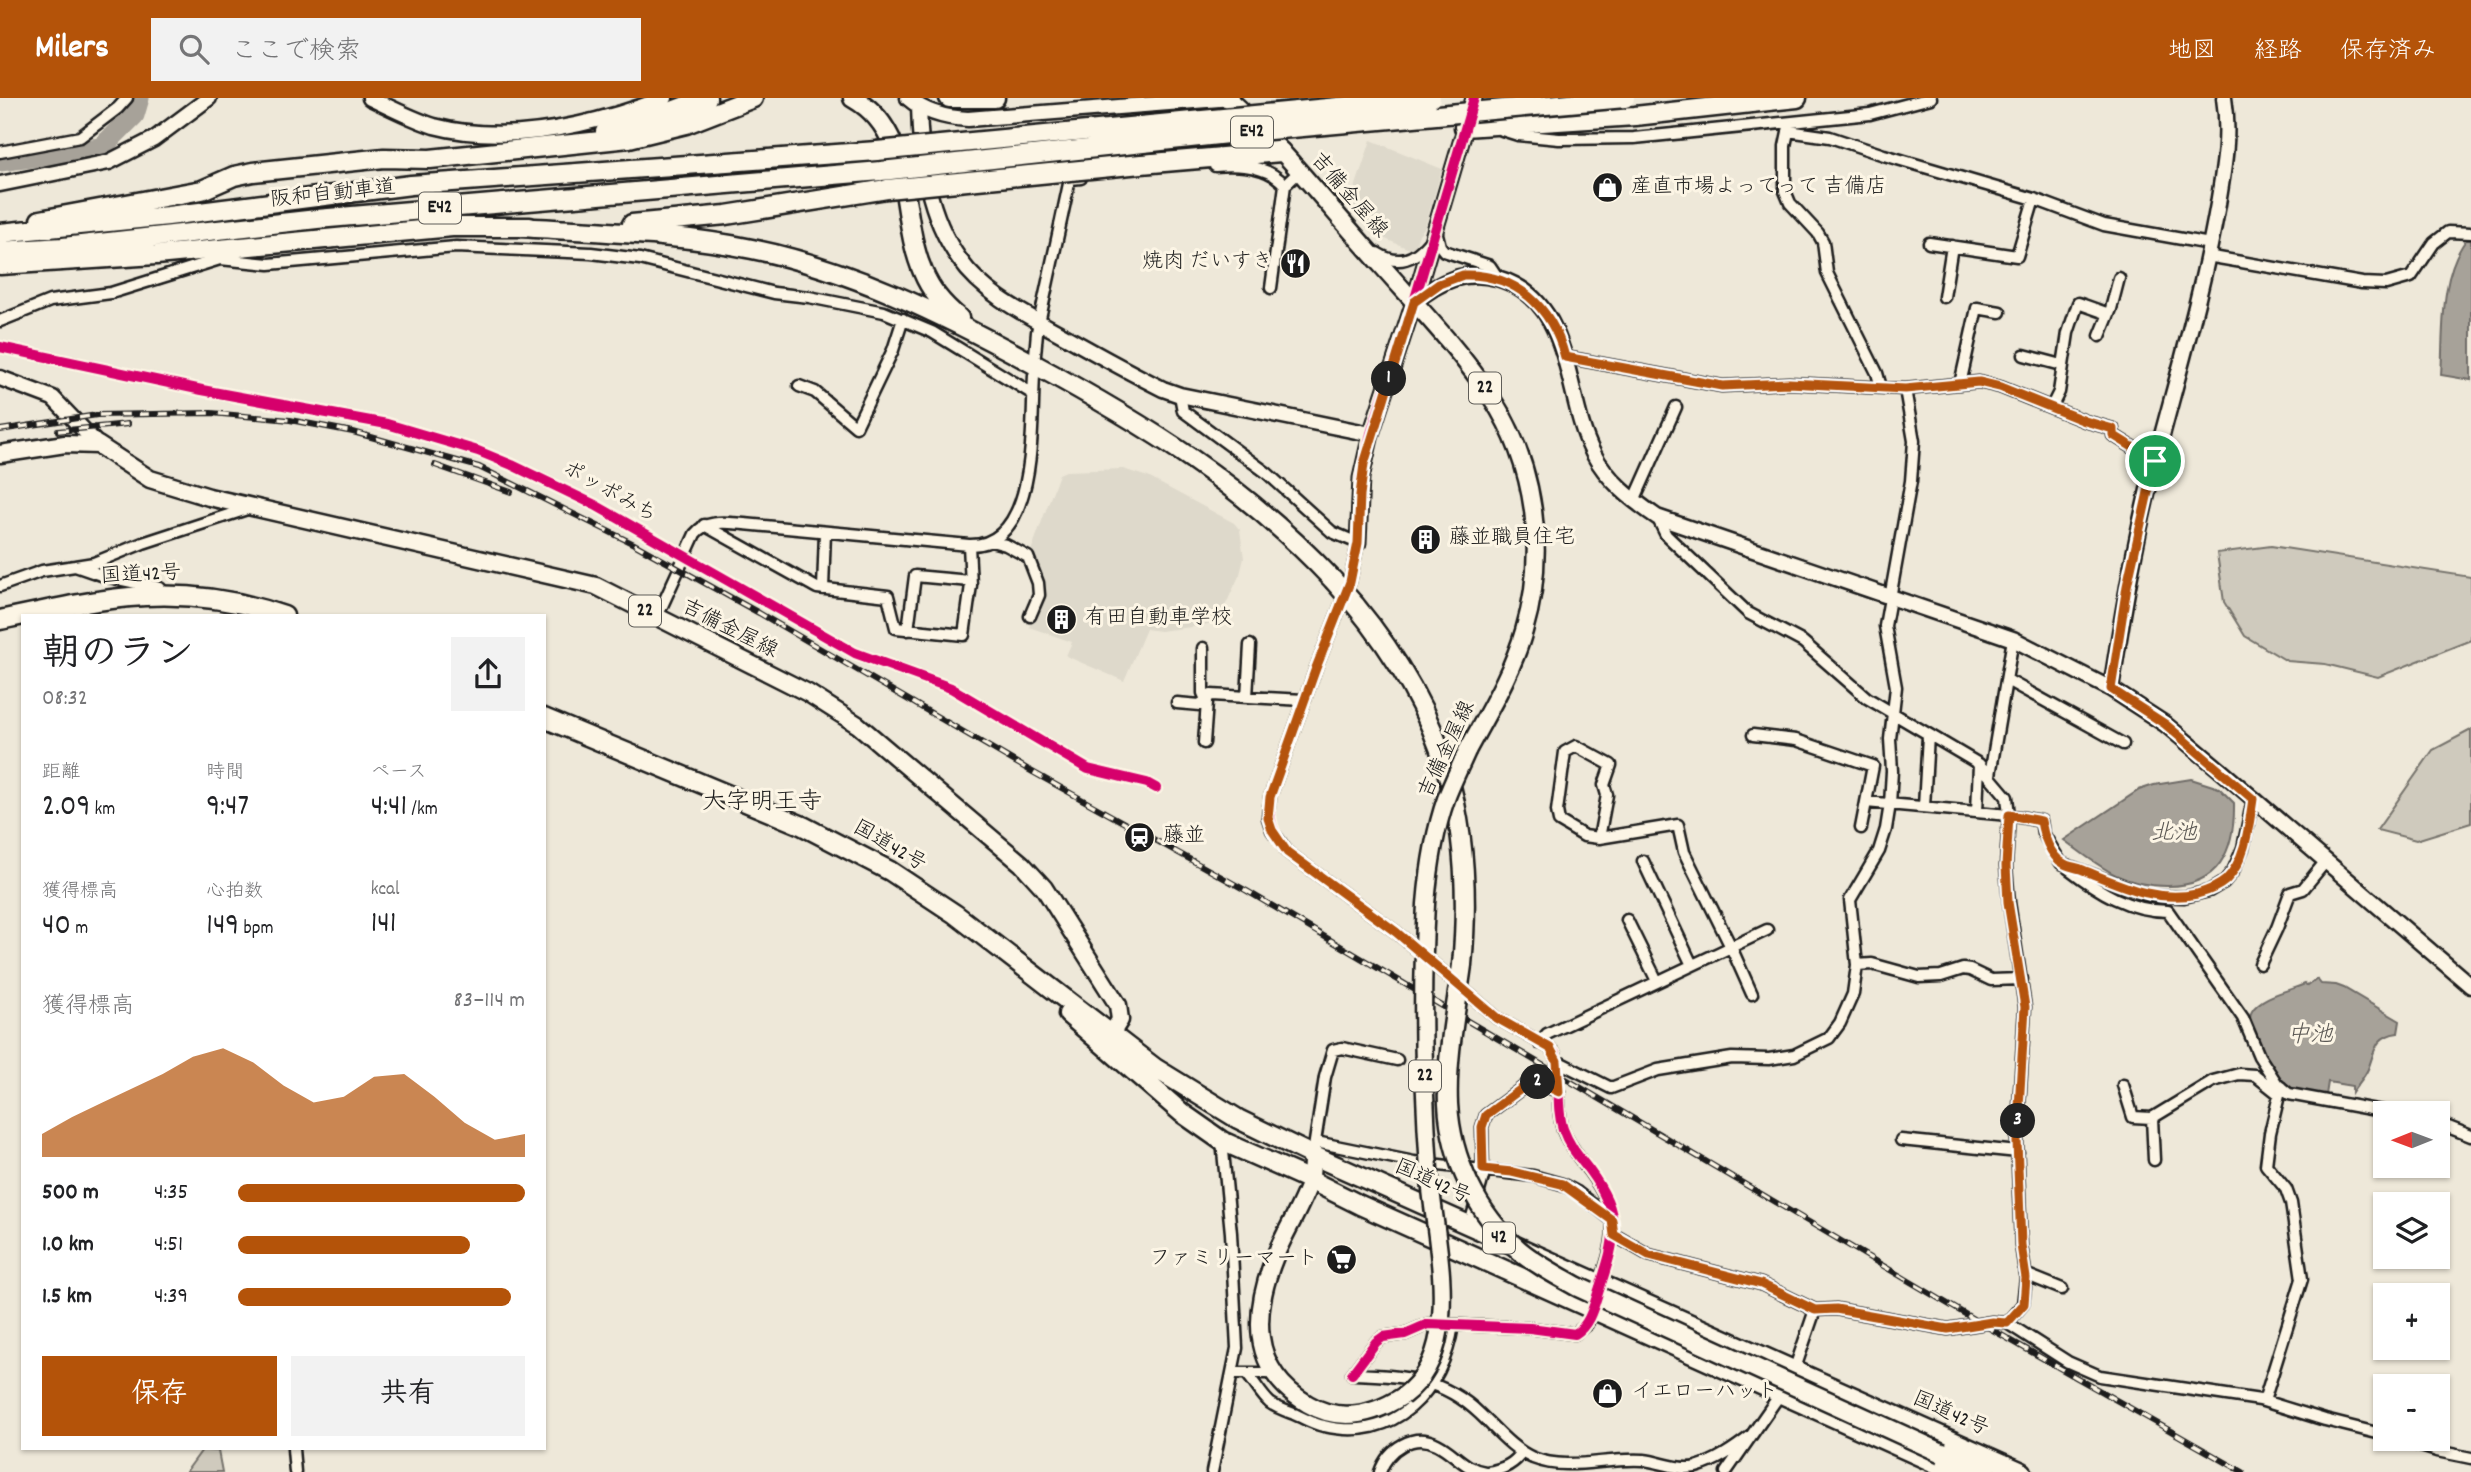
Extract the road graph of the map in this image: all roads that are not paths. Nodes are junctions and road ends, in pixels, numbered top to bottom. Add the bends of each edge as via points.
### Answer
1 (127, 98) edge
2 (209, 98) edge
3 (370, 98) edge
4 (665, 98) edge
5 (707, 98) edge
6 (753, 98) edge
7 (853, 98) edge
8 (949, 98) edge
9 (995, 98) edge
10 (1163, 98) edge
11 (1229, 98) edge
12 (1431, 98) edge
13 (1474, 98) edge
14 (1625, 98) edge
15 (1797, 98) edge
16 (1931, 98) edge
17 (2224, 98) edge
18 (968, 99) edge
19 (913, 102) edge
20 (1150, 106) junction
21 (1464, 127) junction
22 (1789, 127) junction
23 (520, 150) junction
24 (0, 152) edge
25 (1281, 152) junction
26 (1299, 172) junction
27 (0, 184) edge
28 (1285, 185) junction
29 (2034, 199) junction
30 (1436, 219) junction
31 (0, 227) edge
32 (520, 227) junction
33 (0, 233) edge
34 (2471, 233) edge
35 (1357, 239) junction
36 (1430, 241) junction
37 (1929, 243) dead end
38 (1952, 246) junction
39 (2209, 250) junction
40 (0, 251) edge
41 (0, 265) edge
42 (1498, 278) junction
43 (2119, 278) dead end
44 (1271, 288) dead end
45 (1944, 297) dead end
46 (1414, 302) junction
47 (2000, 312) dead end
48 (2109, 314) junction
49 (903, 319) junction
50 (0, 321) edge
51 (1039, 322) junction
52 (979, 334) junction
53 (2100, 336) dead end
54 (1035, 355) dead end
55 (2024, 355) dead end
56 (1565, 357) junction
57 (2062, 365) junction
58 (1034, 375) dead end
59 (0, 378) edge
60 (1960, 384) junction
61 (799, 386) dead end
62 (1881, 387) junction
63 (1905, 389) junction
64 (1033, 394) junction
65 (1180, 395) junction
66 (2052, 406) junction
67 (1676, 407) dead end
68 (1371, 434) junction
69 (98, 445) junction
70 (0, 454) edge
71 (2155, 461) junction
72 (1634, 501) junction
73 (255, 507) junction
74 (1657, 517) junction
75 (704, 526) junction
76 (825, 532) junction
77 (991, 541) junction
78 (1358, 543) junction
79 (969, 545) junction
80 (75, 566) junction
81 (970, 581) junction
82 (0, 586) edge
83 (823, 589) junction
84 (165, 594) junction
85 (1890, 596) junction
86 (29, 614) edge
87 (277, 614) edge
88 (21, 616) edge
89 (1030, 616) dead end
90 (657, 617) junction
91 (0, 620) edge
92 (908, 629) junction
93 (2013, 639) junction
94 (1250, 645) dead end
95 (1203, 648) dead end
96 (2007, 680) junction
97 (2111, 689) junction
98 (1247, 697) junction
99 (1205, 700) junction
100 (1304, 700) junction
101 (1177, 704) dead end
102 (1893, 715) junction
103 (546, 719) edge
104 (1928, 735) junction
105 (1753, 736) dead end
106 (1204, 743) dead end
107 (2123, 744) dead end
108 (1979, 764) junction
109 (1990, 775) junction
110 (2253, 799) junction
111 (1866, 802) junction
112 (1890, 804) junction
113 (1924, 807) junction
114 (1977, 812) junction
115 (2009, 815) junction
116 (1861, 828) dead end
117 (1599, 838) junction
118 (1643, 861) dead end
119 (2326, 861) junction
120 (2061, 863) junction
121 (1627, 920) dead end
122 (1767, 930) dead end
123 (1731, 947) junction
124 (2260, 964) dead end
125 (1692, 965) junction
126 (1857, 965) junction
127 (2022, 979) junction
128 (1657, 981) junction
129 (2471, 986) edge
130 (1752, 994) dead end
131 (1107, 1041) junction
132 (1539, 1043) junction
133 (1397, 1060) dead end
134 (1557, 1061) junction
135 (2123, 1085) dead end
136 (2280, 1090) junction
137 (1559, 1092) junction
138 (2373, 1109) edge
139 (2152, 1118) junction
140 (2450, 1128) edge
141 (2471, 1136) edge
142 (1222, 1140) junction
143 (1901, 1140) dead end
144 (1314, 1149) junction
145 (2018, 1152) junction
146 (2154, 1160) dead end
147 (1483, 1169) junction
148 (1310, 1180) junction
149 (1612, 1220) junction
150 (1470, 1224) junction
151 (1614, 1235) junction
152 (2025, 1274) junction
153 (1601, 1283) junction
154 (2062, 1289) dead end
155 (1592, 1310) junction
156 (1815, 1310) junction
157 (2007, 1323) junction
158 (1453, 1325) junction
159 (1796, 1370) junction
160 (1233, 1373) junction
161 (1274, 1373) junction
162 (1247, 1374) junction
163 (1433, 1384) junction
164 (1781, 1393) junction
165 (2264, 1401) junction
166 (2373, 1432) edge
167 (1751, 1436) junction
168 (293, 1450) edge
169 (2437, 1451) edge
170 (1522, 1452) junction
171 (2471, 1458) edge
172 (295, 1472) edge
173 (1212, 1472) edge
174 (1380, 1472) edge
175 (1486, 1472) edge
176 (1726, 1472) edge
177 (1955, 1472) edge
178 (1986, 1472) edge
179 (2022, 1472) edge

1 - 24 street via 80,137
2 - 27 street via 154,139 109,162
3 - 4 street via 432,125 495,134 584,123
5 - 23 highway via 646,121
6 - 23 highway via 655,133
7 - 52 highway via 870,112 894,147 922,272 947,307
8 - 18 highway
9 - 18 highway
10 - 20 street
11 - 20 street
11 - 25 main road, 吉備金屋線 / 22
12 - 33 highway, 阪和自動車道 / E42, bridge via 877,152 411,185
13 - 21 street
14 - 40 highway, 阪和自動車道 / E42, bridge
15 - 21 highway via 1635,116
16 - 22 street
17 - 39 street via 2228,121 2225,157
19 - 20 street via 942,116 968,119
19 - 51 street via 926,178 953,250 984,286
21 - 22 street via 1591,139
21 - 30 street
22 - 29 street
22 - 62 street via 1785,191 1823,242 1828,273
23 - 31 highway via 253,172 202,190
25 - 26 main road, 吉備金屋線 / 22
25 - 32 highway, bridge via 887,189 657,223
26 - 28 street
26 - 35 main road, 吉備金屋線 / 22
28 - 44 street
28 - 51 street via 1270,173 1231,165 1070,178
29 - 38 street via 2017,256
29 - 39 street via 2105,225
30 - 36 street
30 - 42 street via 1440,246 1490,266
32 - 41 highway via 452,227
32 - 52 highway via 655,235 753,249 908,299
34 - 39 street via 2448,232 2434,243 2411,277 2386,284 2362,283
35 - 36 street via 1388,260 1398,261 1414,257
35 - 46 main road, 吉備金屋線 / 22
36 - 46 street
37 - 38 street
38 - 45 street
39 - 71 street
42 - 46 street via 1455,277
42 - 56 street via 1524,290 1538,304
43 - 48 street
46 - 68 street
46 - 161 main road, 吉備金屋線 / 22, bridge via 1467,363 1502,417 1527,478 1536,542 1524,632 1445,801 1431,857 1426,912 1426,1107 1440,1319 1429,1366 1403,1396 1373,1412 1358,1415 1320,1410
47 - 60 street via 1977,308
48 - 53 street
48 - 57 street via 2078,303
49 - 50 street via 640,259 456,247 269,264 220,259 111,293 50,302
49 - 61 street via 856,427 815,392
49 - 64 street via 933,332
51 - 54 street
51 - 65 street
52 - 178 highway, bridge via 1178,447 1273,521 1333,580 1396,660 1423,708 1454,793 1467,904 1448,1105 1451,1132 1473,1194 1501,1232 1519,1250 1578,1287
55 - 57 street
56 - 62 street via 1722,386
56 - 72 street via 1576,410 1592,451
57 - 66 street
58 - 64 street
59 - 69 street via 53,398
60 - 63 street
60 - 66 street via 2000,387
62 - 63 street
63 - 85 street via 1914,441
64 - 77 street via 1025,493 1013,520
65 - 68 street
65 - 78 street via 1183,411 1267,473 1332,532
66 - 71 street via 2113,429 2113,435
67 - 72 street
68 - 78 street via 1362,478
69 - 70 main road via 65,444
69 - 73 main road, 吉備金屋線 / 22 via 150,478
71 - 97 street via 2127,586
72 - 74 street
73 - 80 street via 94,564
73 - 90 main road, 吉備金屋線 / 22 via 596,586
74 - 85 street
74 - 102 street via 1666,535 1748,613 1803,642
75 - 76 street via 744,524
75 - 83 street
75 - 90 street via 695,534
76 - 79 street
76 - 83 street
77 - 79 street
77 - 89 street via 1028,557 1039,595
78 - 100 street via 1350,582
79 - 81 street
80 - 82 street
80 - 84 street via 160,588
81 - 92 street via 915,576
81 - 92 street via 964,635
83 - 92 street via 888,596 896,628
84 - 86 highway, 国道42号 via 100,599
84 - 87 highway, 国道42号 via 226,600
85 - 93 street
85 - 102 street via 1885,626 1896,687
88 - 91 highway, 国道42号
90 - 131 main road, 吉備金屋線 / 22 via 808,693 858,725 1021,864 1044,888 1118,1005 1120,1020
93 - 96 street
93 - 97 street
94 - 98 street
95 - 99 street
96 - 107 street
96 - 109 street
97 - 110 street via 2165,724
98 - 99 street via 1211,695
98 - 100 street
99 - 101 street via 1200,705
99 - 106 street
100 - 132 street via 1270,797 1268,818 1278,841 1497,1018
102 - 104 street
102 - 112 street
103 - 131 highway, 国道42号 / 42 via 803,825 890,871 1007,953
104 - 108 street
104 - 113 street
105 - 111 street via 1796,740 1873,766
108 - 109 street
108 - 114 street
109 - 115 street via 2007,797
110 - 119 street
110 - 120 street via 2234,871 2209,891 2184,897 2151,896
111 - 112 street
111 - 116 street
112 - 113 street
112 - 126 street via 1879,851 1850,900
113 - 114 street
114 - 115 street
115 - 120 street via 2041,821
115 - 127 street via 2008,902
117 - 117 street via 1584,836 1559,821 1565,752 1576,746 1611,765 1604,785 1607,795
117 - 123 street via 1678,825 1684,852
118 - 125 street
119 - 124 street via 2303,889 2290,893
119 - 129 street
120 - 136 street via 2095,889 2128,905 2168,911 2243,1018
121 - 128 street
122 - 123 street
123 - 125 street
123 - 130 street
125 - 128 street
126 - 127 street via 1872,964 1919,977 1963,969 1991,980
126 - 134 street via 1853,994 1835,1031 1794,1055 1732,1058 1658,1070 1611,1088
127 - 145 street via 2025,1007
128 - 132 street via 1547,1034
131 - 142 highway, 国道42号 / 42 via 1182,1113
131 - 144 highway, 国道42号 / 42 via 1217,1106
132 - 134 street via 1550,1048
133 - 144 street via 1333,1050
134 - 137 street
135 - 139 street via 2133,1117
136 - 138 street
136 - 139 street via 2255,1075 2239,1074 2214,1080
136 - 165 street via 2266,1165 2286,1189 2291,1203 2302,1279
137 - 147 street via 1533,1080 1486,1115
137 - 149 street via 1568,1143 1598,1184
139 - 146 street
140 - 141 street
142 - 148 highway, 国道42号 / 42
142 - 160 street via 1237,1339
143 - 145 street
144 - 147 street
144 - 148 main road, 吉備金屋線 / 22
144 - 150 highway, 国道42号 / 42
145 - 152 street
147 - 149 street via 1562,1184
147 - 150 street
148 - 155 highway, 国道42号 / 42
148 - 161 main road, 吉備金屋線 / 22 via 1262,1297 1261,1339
149 - 151 street
150 - 153 highway, 国道42号 / 42
151 - 153 street
151 - 156 street via 1649,1255 1761,1284
152 - 154 street
152 - 157 street via 2024,1304
153 - 155 street
153 - 159 highway, 国道42号 / 42
155 - 158 street via 1587,1324 1575,1334
155 - 164 highway, 国道42号 / 42
156 - 157 street via 1836,1309 1948,1329
156 - 159 street
157 - 165 street via 2068,1362 2100,1376
158 - 163 street via 1447,1356
158 - 163 street via 1428,1324 1383,1337 1352,1374 1409,1377
159 - 164 street
159 - 179 highway, 国道42号 / 42
160 - 162 street
160 - 173 street
161 - 162 street
162 - 163 street via 1277,1407 1336,1428 1370,1427 1392,1419
163 - 170 street via 1469,1404
164 - 167 street
164 - 177 highway, 国道42号 / 42
165 - 166 street
167 - 170 street via 1725,1455 1694,1468 1645,1460 1560,1464
167 - 176 street
168 - 172 street
169 - 171 street
170 - 175 street via 1504,1468
174 - 175 street via 1385,1459 1400,1445 1424,1441 1440,1445 1468,1467

